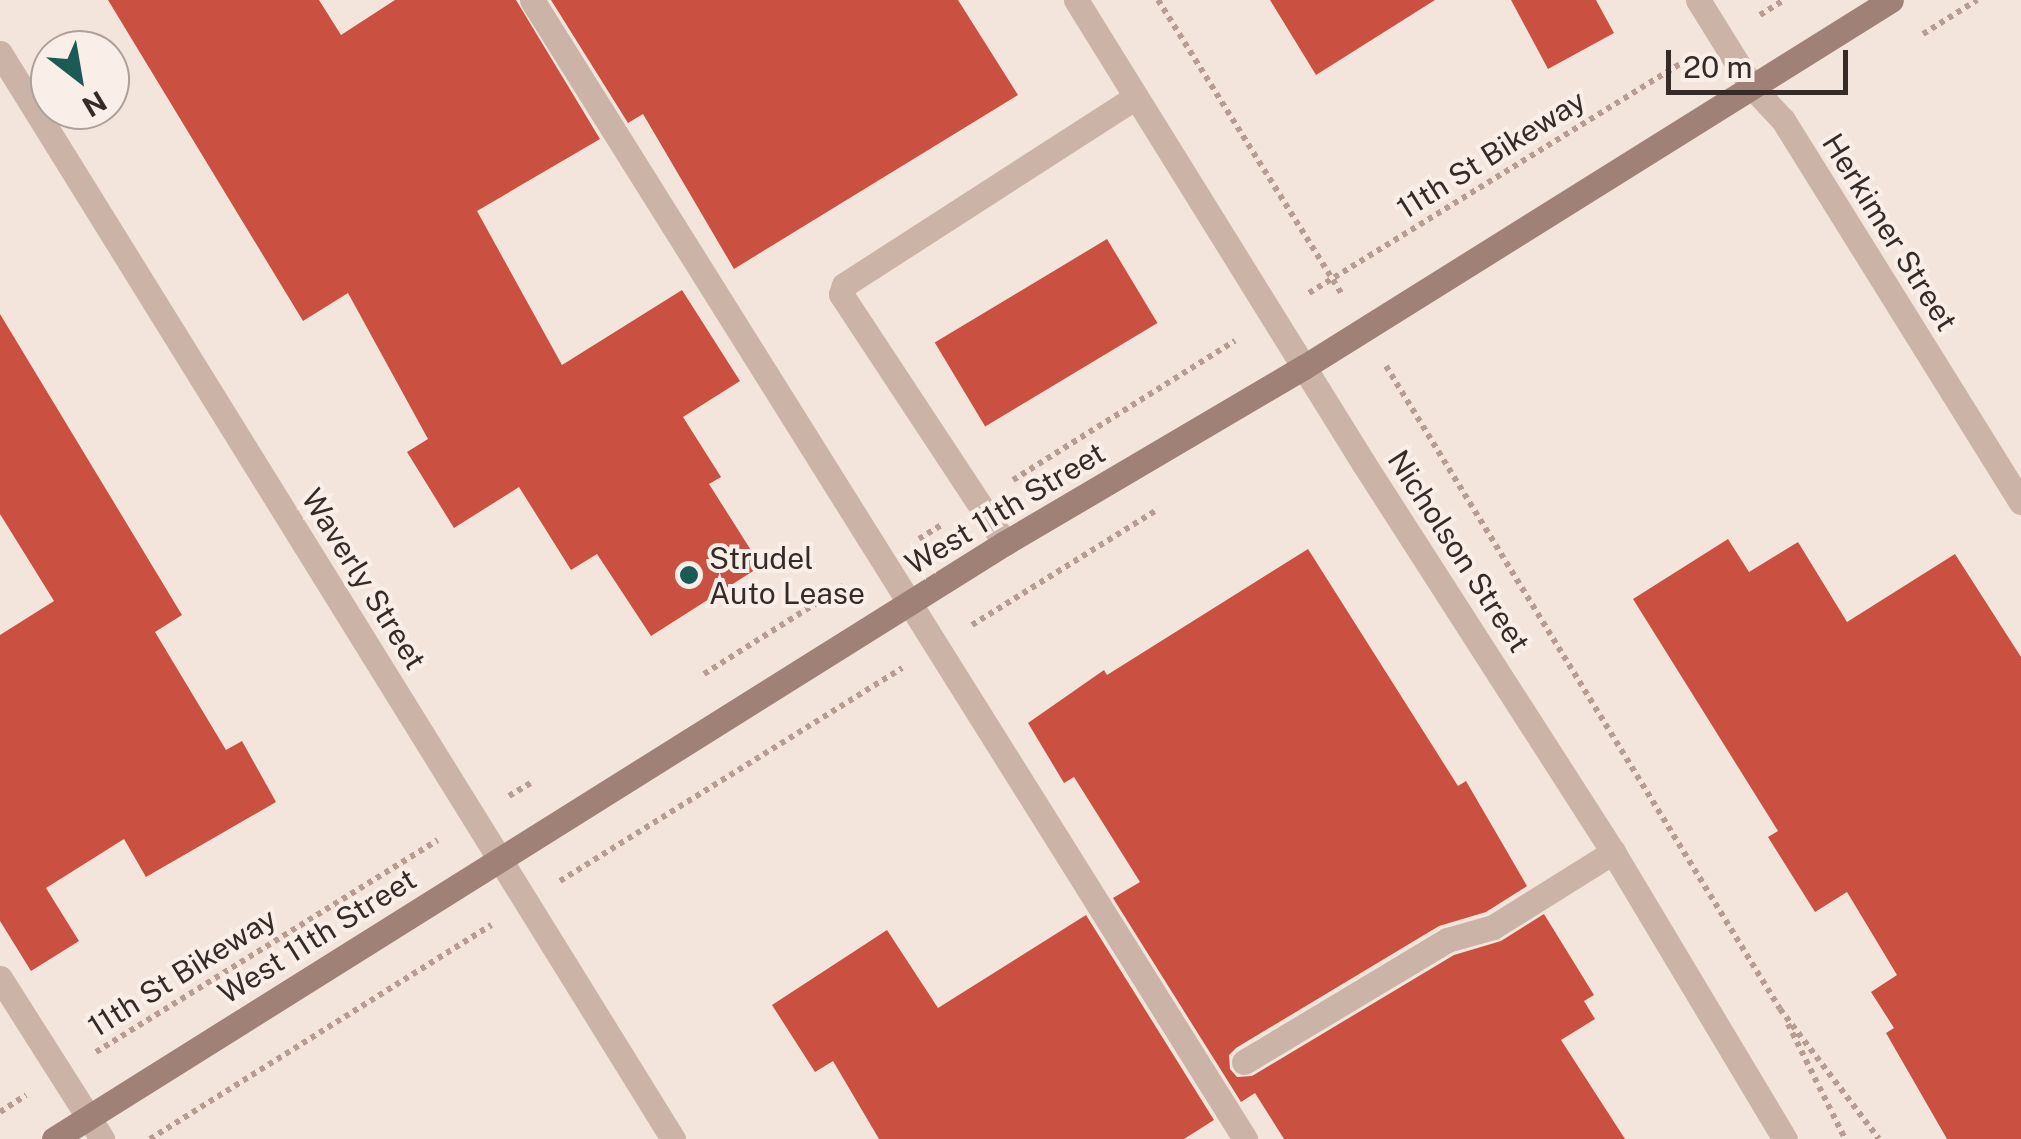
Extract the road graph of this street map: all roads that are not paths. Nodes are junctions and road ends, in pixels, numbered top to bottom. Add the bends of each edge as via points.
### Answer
1 (532, 0) edge
2 (1076, 0) edge
3 (1698, 0) edge
4 (1891, 0) edge
5 (0, 53) edge
6 (1752, 87) junction
7 (1136, 97) junction
8 (1304, 367) junction
9 (2021, 502) edge
10 (1005, 543) junction
11 (912, 602) junction
12 (1614, 852) junction
13 (500, 860) junction
14 (0, 978) edge
15 (1244, 1062) dead end
16 (95, 1128) edge
17 (54, 1139) edge
18 (673, 1139) edge
19 (1245, 1139) edge
20 (1785, 1139) edge

1 - 11 street
2 - 7 street, Nicholson Street
3 - 6 street, Herkimer Street
4 - 6 main road, West 11th Street
5 - 13 street, Waverly Street
6 - 8 main road, West 11th Street
6 - 9 street, Herkimer Street via 1783,120
7 - 8 street, Nicholson Street
7 - 10 street via 844,284 841,294
8 - 10 main road, West 11th Street
8 - 12 street, Nicholson Street
10 - 11 main road, West 11th Street
11 - 13 main road, West 11th Street
11 - 19 street
12 - 15 street via 1492,927 1447,940
12 - 20 street, Nicholson Street
13 - 16 main road, West 11th Street
13 - 18 street, Waverly Street
14 - 16 street
16 - 17 main road, West 11th Street

